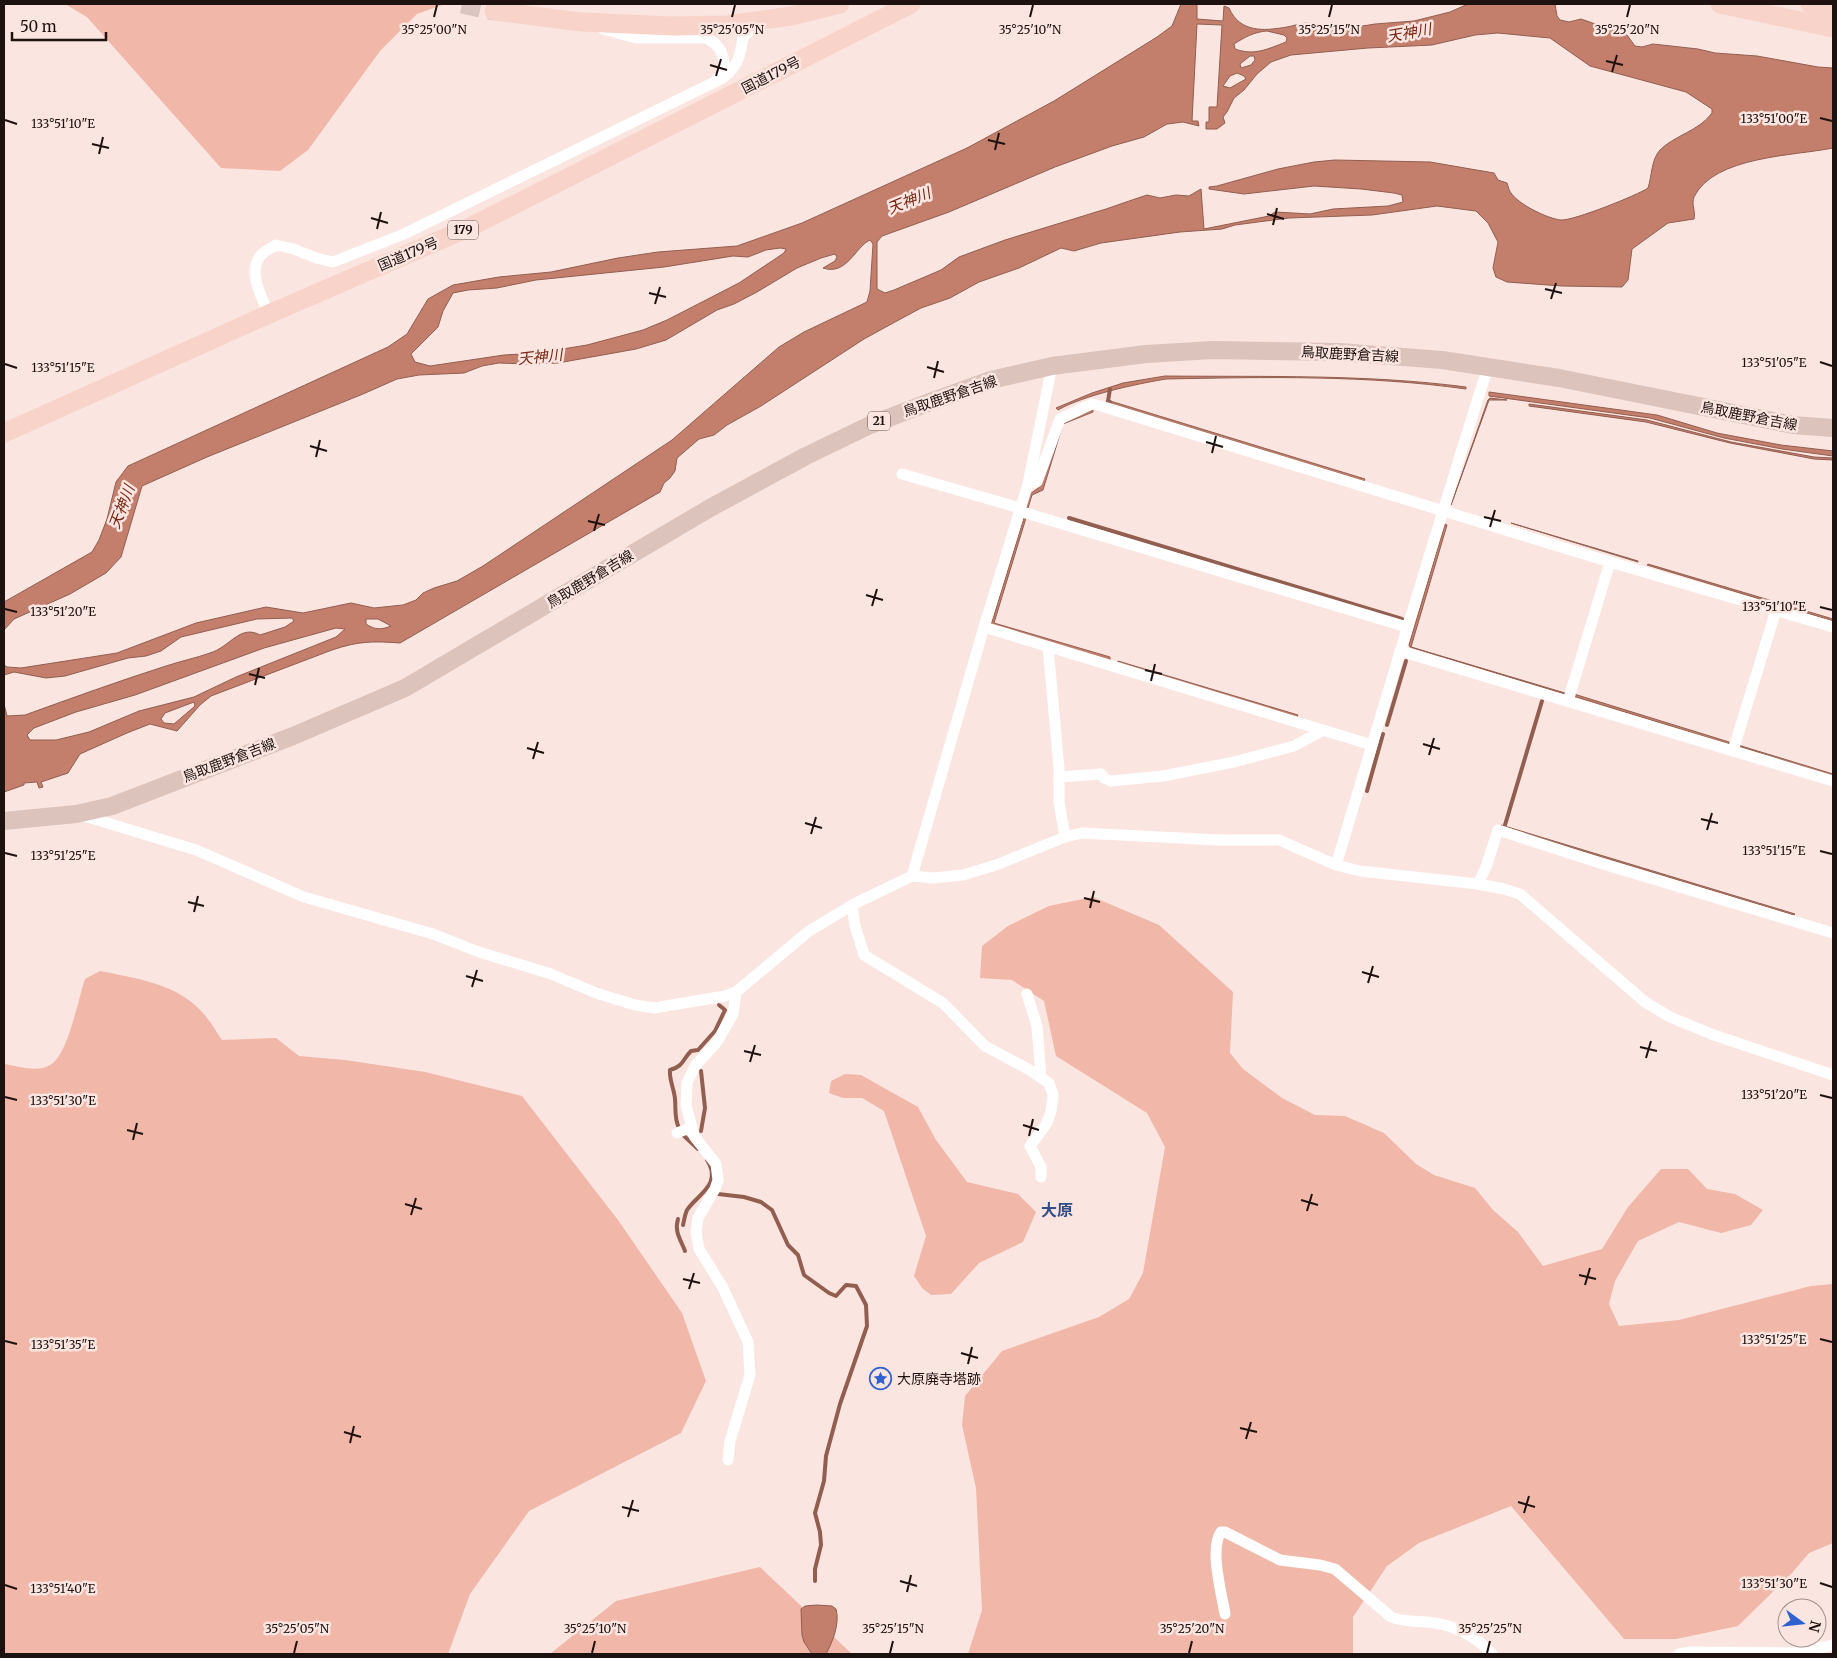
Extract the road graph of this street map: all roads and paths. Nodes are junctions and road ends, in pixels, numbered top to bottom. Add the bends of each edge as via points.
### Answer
1 (840, 4) edge
2 (911, 4) edge
3 (1720, 4) edge
4 (1810, 4) edge
5 (1833, 9) edge
6 (494, 11) tunnel mouth
7 (763, 21) junction
8 (581, 22) junction
9 (1833, 28) edge
10 (710, 86) junction
11 (270, 314) junction
12 (1052, 366) junction
13 (1488, 368) junction
14 (1833, 428) edge
15 (4, 433) edge
16 (902, 474) dead end
17 (1028, 484) junction
18 (1019, 510) junction
19 (1442, 510) junction
20 (1610, 562) junction
21 (1776, 610) junction
22 (984, 627) junction
23 (1407, 627) junction
24 (1833, 627) edge
25 (1048, 647) junction
26 (1400, 651) junction
27 (1568, 702) junction
28 (1322, 731) junction
29 (1372, 746) junction
30 (1733, 751) junction
31 (1059, 777) junction
32 (1833, 781) edge
33 (76, 814) junction
34 (4, 821) edge
35 (1065, 838) junction
36 (1336, 865) junction
37 (912, 876) junction
38 (1478, 884) junction
39 (852, 905) junction
40 (1833, 933) edge
41 (736, 992) junction
42 (1027, 994) dead end
43 (1833, 1075) edge
44 (1041, 1077) junction
45 (692, 1127) junction
46 (677, 1133) dead end
47 (1041, 1177) dead end
48 (728, 1460) dead end
49 (1225, 1614) dead end
50 (1833, 1645) edge
51 (1492, 1654) edge
52 (1679, 1654) edge

1 - 7 highway
2 - 11 highway, 国道179号 / 179 via 468,228
3 - 9 highway
4 - 5 highway
6 - 8 highway
7 - 8 highway via 718,26
7 - 10 street via 743,37 740,57 733,70
8 - 10 street via 636,38 706,38 716,44 724,66 724,73
10 - 11 street via 404,234 333,262 276,245 262,254 255,266 257,288
11 - 15 highway, 国道179号 / 179
12 - 13 main road, 鳥取鹿野倉吉線 / 21 via 1146,354 1213,350 1339,352 1442,360
12 - 17 street
12 - 33 main road, 鳥取鹿野倉吉線 / 21 via 991,380 870,424 710,508 405,688 293,736 112,806
13 - 14 main road, 鳥取鹿野倉吉線 / 21 via 1560,378 1793,426
13 - 19 street
16 - 18 street
17 - 18 street
17 - 19 street via 1037,482 1060,419 1092,404
18 - 22 street
18 - 23 street
19 - 20 street
19 - 23 street
20 - 21 street
20 - 27 street
21 - 24 street
21 - 30 street
22 - 25 street
22 - 37 street
23 - 26 street
25 - 28 street
25 - 31 street
26 - 27 street
26 - 29 street
27 - 30 street
28 - 29 street
28 - 31 street via 1294,746 1163,776 1111,781 1101,774
29 - 36 street
30 - 32 street
31 - 35 street
33 - 34 main road, 鳥取鹿野倉吉線 / 21
33 - 41 street via 196,850 304,897 432,934 635,1005 654,1008
35 - 36 street via 1082,833 1101,833 1279,840
35 - 37 street via 963,875
36 - 38 street via 1360,871
37 - 39 street
38 - 40 street via 1498,830
38 - 43 street via 1520,894 1645,1002 1670,1017
39 - 41 street via 809,931
39 - 44 street via 864,955 943,1003 986,1046
41 - 45 street via 733,1014 717,1042 695,1066 687,1083 686,1105
42 - 44 street via 1036,1021
44 - 47 street via 1049,1083 1053,1095 1047,1123 1030,1146 1041,1167
45 - 46 street
45 - 48 street via 694,1136 716,1164 718,1180 698,1218 699,1249 722,1286 748,1342 750,1375 730,1442
49 - 51 street via 1216,1562 1221,1532 1280,1560 1336,1569 1391,1617 1401,1622 1447,1626 1481,1642
50 - 52 street via 1795,1653

